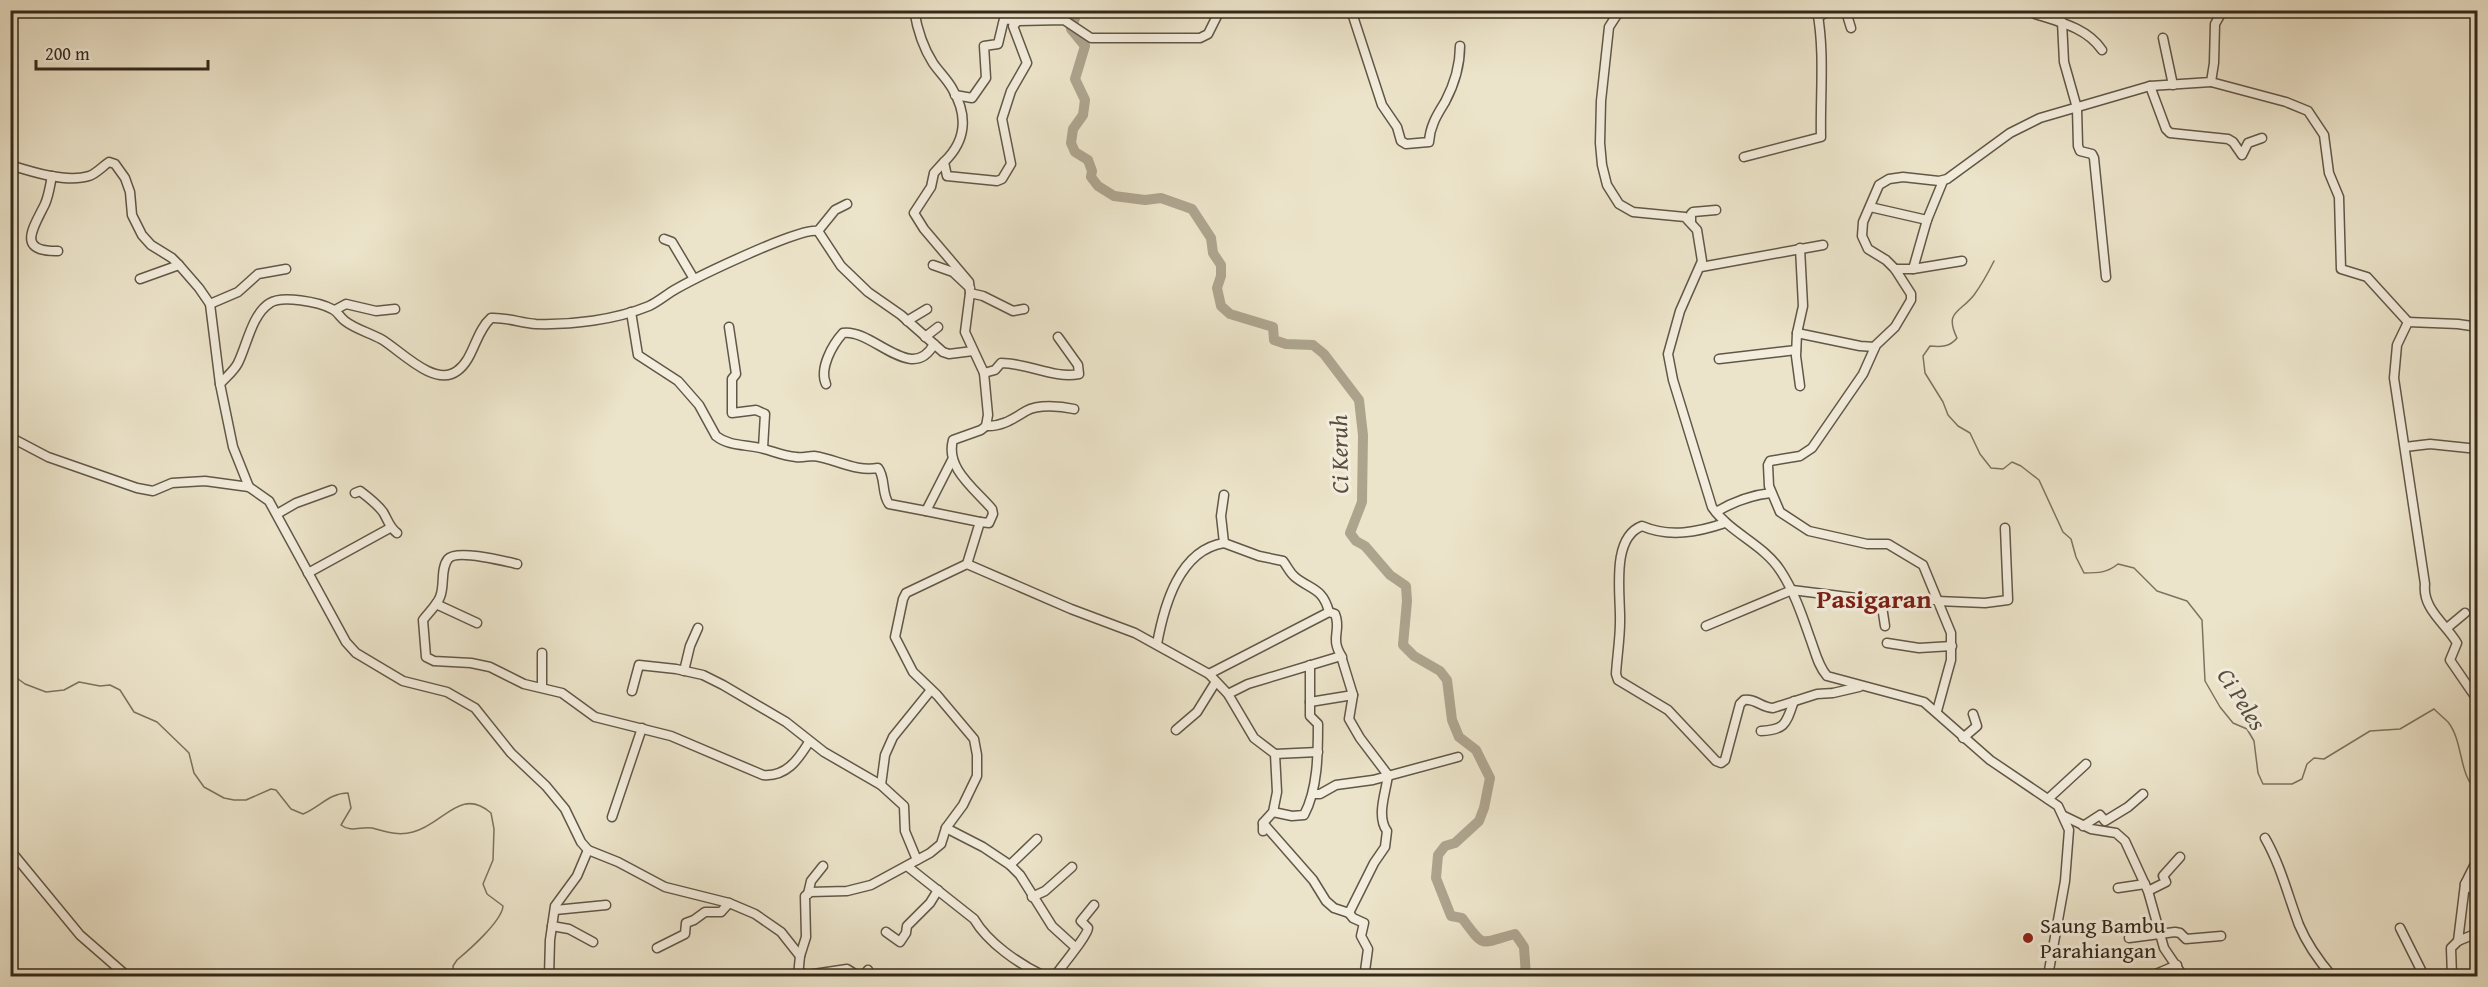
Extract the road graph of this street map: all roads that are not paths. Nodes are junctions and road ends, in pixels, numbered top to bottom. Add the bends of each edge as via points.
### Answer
1 (914, 10) edge
2 (1220, 10) edge
3 (1351, 10) edge
4 (1620, 10) edge
5 (1831, 10) edge
6 (1843, 10) edge
7 (2223, 10) edge
8 (1818, 14) edge
9 (2035, 14) dead end
10 (1018, 21) junction
11 (2062, 22) junction
12 (1851, 28) dead end
13 (2163, 38) dead end
14 (1460, 46) dead end
15 (2102, 50) dead end
16 (2211, 82) junction
17 (2173, 85) junction
18 (2150, 86) junction
19 (955, 95) junction
20 (2077, 108) junction
21 (2262, 138) dead end
22 (1744, 157) dead end
23 (944, 162) junction
24 (10, 165) edge
25 (52, 176) junction
26 (1943, 181) junction
27 (847, 204) dead end
28 (1870, 207) junction
29 (1716, 210) dead end
30 (1927, 220) junction
31 (1691, 221) junction
32 (818, 231) junction
33 (664, 239) dead end
34 (1823, 246) dead end
35 (1800, 248) junction
36 (58, 251) dead end
37 (1962, 261) dead end
38 (179, 265) junction
39 (933, 265) dead end
40 (1701, 267) junction
41 (1913, 268) junction
42 (286, 269) dead end
43 (1895, 269) junction
44 (2106, 277) dead end
45 (140, 279) dead end
46 (694, 279) junction
47 (970, 291) junction
48 (210, 304) junction
49 (395, 309) dead end
50 (927, 309) dead end
51 (1024, 309) dead end
52 (334, 310) junction
53 (631, 312) junction
54 (907, 321) junction
55 (2408, 322) junction
56 (729, 327) dead end
57 (938, 327) dead end
58 (2478, 327) edge
59 (1797, 333) junction
60 (925, 337) junction
61 (1058, 337) dead end
62 (934, 344) junction
63 (1875, 347) junction
64 (1796, 350) junction
65 (973, 351) junction
66 (1719, 359) dead end
67 (984, 373) junction
68 (220, 384) junction
69 (826, 384) dead end
70 (1800, 386) dead end
71 (1074, 409) dead end
72 (986, 426) junction
73 (10, 437) edge
74 (2405, 447) junction
75 (763, 448) junction
76 (2478, 449) edge
77 (952, 460) junction
78 (249, 487) junction
79 (332, 490) dead end
80 (355, 493) dead end
81 (1771, 493) junction
82 (1224, 495) dead end
83 (926, 511) junction
84 (1716, 512) junction
85 (277, 514) junction
86 (980, 522) junction
87 (1725, 523) junction
88 (2005, 528) dead end
89 (1224, 543) junction
90 (517, 564) dead end
91 (967, 564) junction
92 (308, 573) junction
93 (1792, 590) junction
94 (1881, 600) junction
95 (1937, 600) junction
96 (436, 604) junction
97 (1329, 612) junction
98 (2465, 614) dead end
99 (477, 622) dead end
100 (1706, 626) dead end
101 (1885, 626) dead end
102 (698, 628) dead end
103 (2447, 628) junction
104 (1887, 643) dead end
105 (1157, 644) junction
106 (1952, 646) junction
107 (542, 653) dead end
108 (1342, 657) junction
109 (1310, 665) junction
110 (684, 671) junction
111 (1209, 674) junction
112 (1215, 683) junction
113 (1863, 686) junction
114 (542, 687) junction
115 (931, 690) junction
116 (632, 692) dead end
117 (1228, 694) junction
118 (1353, 695) junction
119 (1794, 701) junction
120 (1310, 702) junction
121 (2478, 704) edge
122 (1937, 711) junction
123 (1973, 714) dead end
124 (642, 728) junction
125 (1176, 730) dead end
126 (1761, 730) dead end
127 (1963, 738) junction
128 (809, 742) junction
129 (1318, 752) junction
130 (1275, 754) junction
131 (1458, 757) dead end
132 (2086, 764) dead end
133 (1388, 775) junction
134 (880, 784) junction
135 (1313, 794) junction
136 (2143, 794) dead end
137 (2048, 799) junction
138 (1273, 812) junction
139 (2064, 816) junction
140 (612, 817) dead end
141 (2083, 826) junction
142 (946, 828) junction
143 (2265, 838) dead end
144 (1037, 839) dead end
145 (10, 850) edge
146 (588, 850) junction
147 (2181, 857) dead end
148 (917, 860) junction
149 (2475, 864) dead end
150 (1010, 865) junction
151 (823, 866) dead end
152 (907, 866) junction
153 (1071, 867) dead end
154 (2465, 884) junction
155 (2147, 887) junction
156 (2118, 888) dead end
157 (938, 890) junction
158 (808, 894) junction
159 (2478, 894) edge
160 (1032, 897) junction
161 (729, 903) junction
162 (606, 905) dead end
163 (1094, 905) dead end
164 (555, 910) junction
165 (1349, 913) junction
166 (2478, 919) edge
167 (552, 926) junction
168 (2400, 928) dead end
169 (886, 932) dead end
170 (2160, 932) junction
171 (2221, 936) dead end
172 (2129, 938) dead end
173 (2458, 941) junction
174 (593, 942) dead end
175 (1076, 947) junction
176 (657, 948) dead end
177 (800, 956) junction
178 (110, 964) junction
179 (2177, 965) junction
180 (798, 974) edge
181 (863, 974) edge
182 (110, 976) edge
183 (127, 976) edge
184 (549, 976) edge
185 (1044, 976) edge
186 (1055, 976) edge
187 (1368, 976) edge
188 (2048, 976) edge
189 (2151, 976) edge
190 (2183, 976) edge
191 (2332, 976) edge
192 (2424, 976) edge
193 (2452, 976) edge

1 - 19 street via 932,62
2 - 10 street via 1208,34 1200,38 1091,38 1064,20
3 - 14 street via 1382,105 1406,144 1429,142 1429,132 1455,75
4 - 31 street via 1610,27 1601,101 1600,143 1607,185 1619,204 1633,212 1680,216
5 - 8 street
6 - 12 street
7 - 16 street via 2215,24
8 - 22 street via 1822,41 1821,137
9 - 11 street
10 - 19 street via 1004,20 999,43 984,46 986,78 972,98
10 - 23 street via 1013,26 1027,63 1011,91 1002,119 1010,168 998,181 952,178 947,176
11 - 15 street via 2094,39
11 - 20 street via 2064,62
13 - 17 street
16 - 17 street
16 - 55 street via 2308,111 2324,135 2329,172 2339,196 2341,269 2367,277
17 - 18 street
18 - 20 street
18 - 21 street via 2170,133 2228,139 2242,155 2249,143
19 - 23 street via 961,106 961,140
20 - 26 street via 2040,118 2010,133
20 - 44 street via 2078,146 2094,158
23 - 47 street via 934,173 915,216 966,277
24 - 25 street
25 - 36 street via 46,203 33,223 31,239 41,251
25 - 38 street via 89,176 109,162 115,164 125,178 132,215 142,235
26 - 28 street via 1889,179 1880,184
26 - 30 street
27 - 32 street via 835,210
28 - 30 street
28 - 43 street via 1862,236 1868,249
29 - 31 street via 1694,212 1690,214
30 - 41 street
31 - 40 street via 1697,230
32 - 46 street via 765,245
32 - 54 street via 841,266
33 - 46 street via 672,242
34 - 35 street
35 - 40 street
35 - 59 street via 1803,306
37 - 41 street
38 - 45 street
38 - 48 street
39 - 47 street via 953,272
40 - 84 street via 1680,311 1668,354 1689,434
41 - 43 street
42 - 48 street via 258,274 238,292
43 - 63 street via 1911,300 1895,327
46 - 53 street via 651,305
47 - 51 street via 1013,311
47 - 65 street via 964,324
48 - 68 street
49 - 52 street via 376,311 346,304
50 - 54 street
52 - 53 street via 345,322 389,344 409,362 446,374 456,372 466,360 483,325 491,318 570,324
52 - 68 street via 322,304 273,301 262,311 237,365
53 - 75 street via 638,355 678,381 699,405 716,436 730,444
54 - 60 street
55 - 58 street
55 - 74 street via 2397,345 2394,369
56 - 75 street via 736,374 732,379 732,412 756,410 765,414
57 - 60 street
59 - 63 street
59 - 64 street
60 - 62 street
61 - 67 street via 1078,365 1079,374 1062,375 1011,363 1001,363
62 - 65 street via 949,354
62 - 69 street via 921,358 908,358 857,335 843,333 824,369
63 - 81 street via 1863,374 1812,448 1800,456 1769,463
64 - 66 street
64 - 70 street
65 - 67 street
67 - 72 street
68 - 78 street via 233,447
71 - 72 street via 1034,408 1004,423
72 - 77 street via 953,440
73 - 78 street via 48,457 137,488 153,490 193,480
74 - 76 street via 2430,444
74 - 103 street via 2424,595
75 - 83 street via 780,455 815,456 869,470 878,468 889,504
77 - 83 street
77 - 86 street via 992,508 989,523
78 - 85 street via 269,501
79 - 85 street
80 - 92 street via 360,491 375,503 393,530
81 - 84 street via 1732,502
81 - 95 street via 1780,512 1809,531 1867,544 1888,544 1923,565
82 - 89 street
83 - 86 street
84 - 87 street
85 - 92 street
86 - 91 street
87 - 93 street via 1776,564
87 - 119 street via 1689,534 1642,526 1632,532 1624,547 1618,578 1616,677 1668,710 1719,763 1725,760 1742,701 1752,700 1770,709
88 - 95 street via 2008,600
89 - 97 street via 1283,561 1292,575 1319,591
89 - 105 street via 1204,549 1182,571 1167,601
90 - 96 street via 453,556 445,566
91 - 105 street
91 - 115 street via 906,593 903,599 895,637 914,672
92 - 146 street via 356,653 404,681 447,692 475,708 511,753 565,809
93 - 94 street
93 - 100 street
93 - 113 street via 1823,672
94 - 95 street
94 - 101 street
95 - 106 street
96 - 99 street
96 - 114 street via 423,620 428,659 490,667 524,684
97 - 108 street via 1339,622 1334,643
97 - 111 street
98 - 103 street
102 - 110 street
103 - 121 street via 2457,643 2450,660
104 - 106 street via 1919,648
105 - 111 street
106 - 122 street via 1952,660
107 - 114 street
108 - 109 street
108 - 118 street
109 - 117 street
109 - 120 street
110 - 116 street via 639,665
110 - 128 street via 703,675 746,696 805,735
111 - 112 street
112 - 117 street
112 - 125 street via 1197,712
113 - 119 street
113 - 122 street via 1916,698
114 - 124 street via 562,693 596,717
115 - 134 street via 893,737
115 - 142 street via 969,731 977,755 977,776
117 - 130 street via 1254,738
118 - 120 street
118 - 133 street via 1349,719 1352,726
119 - 126 street via 1780,728
120 - 129 street via 1310,716 1318,724
122 - 127 street
123 - 127 street via 1976,728
124 - 128 street via 690,742 769,776 776,776 798,761
124 - 140 street
127 - 137 street
128 - 134 street
129 - 130 street
129 - 135 street
130 - 138 street via 1277,792
131 - 133 street
132 - 137 street
133 - 135 street via 1336,785
133 - 165 street via 1382,824 1387,831 1385,847
134 - 148 street via 904,806 905,831
135 - 138 street via 1304,814
136 - 141 street via 2105,821 2100,816
137 - 139 street
138 - 165 street via 1263,827 1313,880 1326,901 1334,909
139 - 141 street
139 - 188 street via 2069,830 2066,876
141 - 155 street via 2121,836
142 - 148 street via 941,844
142 - 150 street
143 - 191 street via 2278,861 2300,928
144 - 150 street
145 - 178 street via 80,935
146 - 161 street via 665,887
146 - 164 street
147 - 155 street via 2163,876 2166,882
148 - 152 street
149 - 154 street
150 - 160 street
151 - 158 street via 811,881
152 - 157 street
152 - 158 street via 863,887
153 - 160 street via 1045,891
154 - 159 street
154 - 173 street
155 - 156 street
155 - 170 street
157 - 169 street via 907,926 900,942
157 - 185 street via 1026,967
158 - 177 street via 804,899 806,938
160 - 175 street via 1052,926
161 - 176 street via 721,912 705,912 686,923 685,934
161 - 177 street via 770,923
162 - 164 street
163 - 175 street via 1081,921 1088,928 1087,935
164 - 167 street
165 - 187 street via 1364,923 1361,936 1368,948
166 - 173 street via 2475,934
167 - 174 street via 569,929
167 - 184 street
168 - 192 street
170 - 171 street via 2178,932 2187,939
170 - 172 street
170 - 179 street via 2164,948
173 - 193 street via 2451,948
175 - 186 street
177 - 180 street
178 - 182 street
178 - 183 street
179 - 189 street
179 - 190 street
180 - 181 street via 847,969

